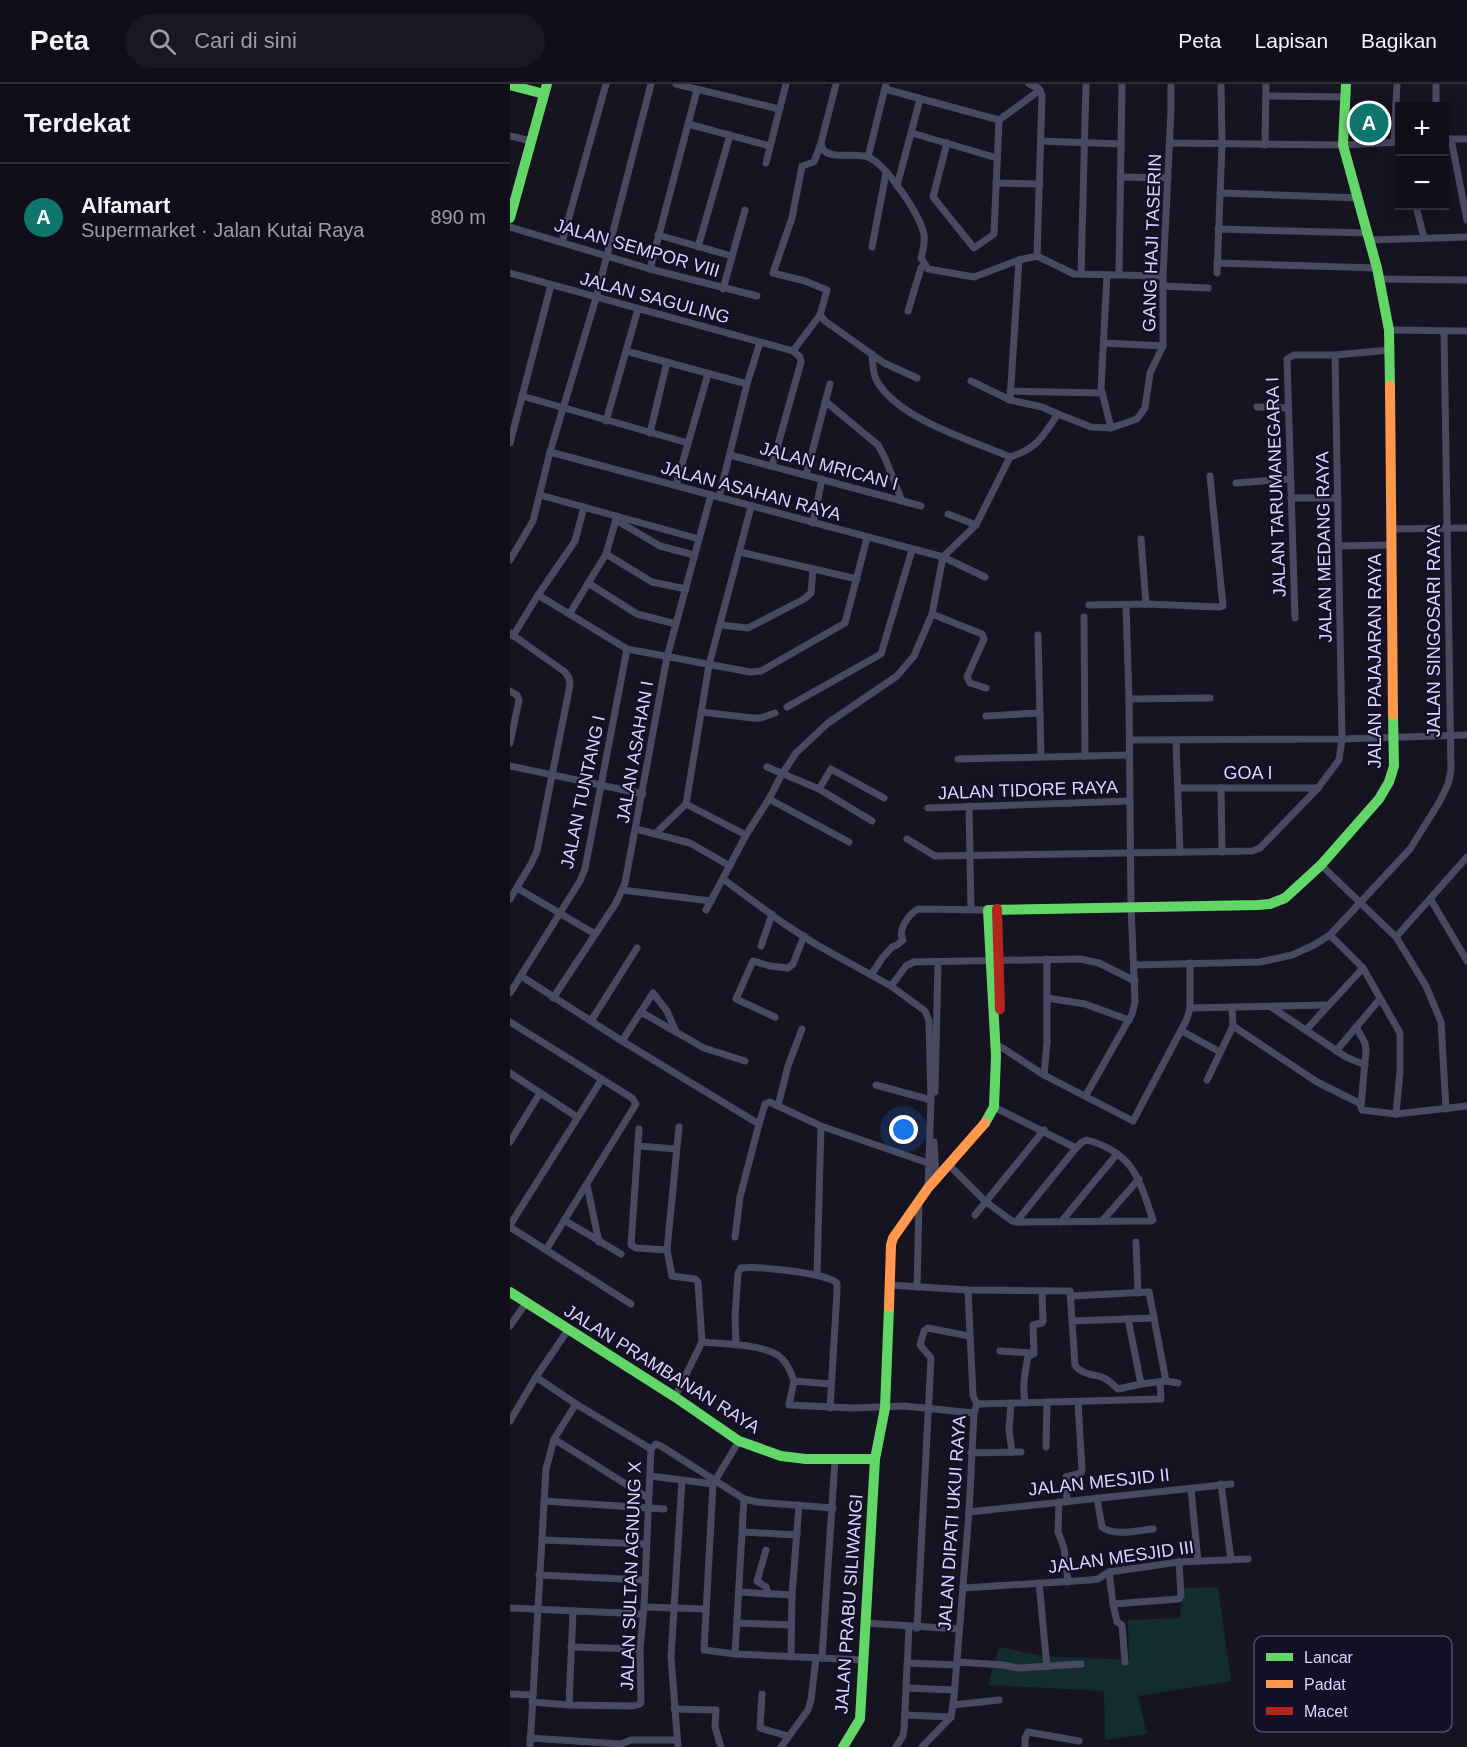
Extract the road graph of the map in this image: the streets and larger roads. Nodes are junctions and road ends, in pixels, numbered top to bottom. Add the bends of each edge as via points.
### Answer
1 (606, 84) edge
2 (651, 84) edge
3 (676, 84) edge
4 (786, 84) edge
5 (836, 84) edge
6 (1029, 84) edge
7 (1086, 84) edge
8 (1122, 84) edge
9 (1171, 84) edge
10 (1221, 84) edge
11 (1266, 84) edge
12 (1346, 84) edge
13 (1397, 84) edge
14 (1436, 84) edge
15 (510, 85) edge
16 (886, 86) edge
17 (545, 89) edge
18 (697, 90) junction
19 (1040, 90) junction
20 (1266, 96) junction
21 (1345, 97) junction
22 (920, 99) junction
23 (1397, 102) edge
24 (1436, 102) edge
25 (779, 110) junction
26 (999, 120) junction
27 (688, 124) junction
28 (912, 133) junction
29 (730, 135) junction
30 (510, 136) edge
31 (1449, 139) edge
32 (1467, 139) edge
33 (531, 141) junction
34 (1041, 141) junction
35 (1395, 142) edge
36 (1449, 142) edge
37 (821, 143) junction
38 (947, 143) junction
39 (1084, 143) junction
40 (1170, 143) junction
41 (1121, 144) junction
42 (1222, 145) junction
43 (1265, 145) junction
44 (1343, 145) junction
45 (770, 146) junction
46 (868, 158) junction
47 (997, 158) junction
48 (766, 163) dead end
49 (886, 173) junction
50 (1120, 177) junction
51 (1168, 178) junction
52 (996, 183) junction
53 (1040, 184) junction
54 (897, 186) junction
55 (1463, 190) edge
56 (1220, 193) junction
57 (1359, 198) junction
58 (745, 210) dead end
59 (1417, 210) edge
60 (510, 218) edge
61 (1467, 220) edge
62 (510, 228) edge
63 (1218, 229) junction
64 (658, 235) junction
65 (1369, 236) junction
66 (1467, 237) edge
67 (1424, 238) junction
68 (562, 242) junction
69 (698, 247) junction
70 (872, 247) dead end
71 (606, 255) junction
72 (1037, 255) junction
73 (732, 256) junction
74 (1019, 260) junction
75 (1217, 263) junction
76 (924, 265) junction
77 (650, 269) junction
78 (510, 273) edge
79 (1119, 273) dead end
80 (1217, 273) dead end
81 (1378, 273) junction
82 (1081, 274) junction
83 (1107, 275) junction
84 (1163, 276) junction
85 (1467, 280) edge
86 (551, 285) junction
87 (1163, 286) junction
88 (1208, 288) dead end
89 (723, 289) junction
90 (757, 296) dead end
91 (596, 298) junction
92 (638, 309) junction
93 (908, 311) dead end
94 (820, 315) junction
95 (1389, 330) junction
96 (1444, 331) junction
97 (1467, 331) edge
98 (760, 342) junction
99 (1104, 342) junction
100 (1163, 346) junction
101 (1390, 350) junction
102 (626, 351) junction
103 (793, 351) junction
104 (872, 354) junction
105 (1335, 355) junction
106 (667, 362) junction
107 (708, 374) junction
108 (917, 378) dead end
109 (971, 381) dead end
110 (747, 384) junction
111 (830, 384) dead end
112 (1010, 392) junction
113 (1102, 393) junction
114 (522, 396) junction
115 (1010, 400) junction
116 (825, 401) junction
117 (1257, 407) dead end
118 (1288, 408) junction
119 (563, 409) junction
120 (1058, 414) junction
121 (606, 421) junction
122 (1110, 428) junction
123 (512, 431) edge
124 (650, 433) junction
125 (510, 443) edge
126 (688, 443) junction
127 (550, 452) junction
128 (730, 455) junction
129 (1010, 457) junction
130 (772, 466) junction
131 (806, 476) junction
132 (1210, 476) dead end
133 (822, 479) junction
134 (1290, 479) junction
135 (1236, 483) dead end
136 (676, 486) junction
137 (540, 495) junction
138 (715, 496) junction
139 (1291, 498) junction
140 (1338, 498) junction
141 (902, 501) junction
142 (921, 506) dead end
143 (584, 507) junction
144 (751, 507) junction
145 (948, 513) dead end
146 (616, 518) junction
147 (813, 524) junction
148 (976, 525) junction
149 (655, 527) junction
150 (1448, 528) junction
151 (1467, 528) edge
152 (1392, 529) junction
153 (867, 538) junction
154 (699, 539) junction
155 (1141, 539) dead end
156 (650, 540) junction
157 (1392, 545) junction
158 (1339, 546) junction
159 (912, 550) junction
160 (740, 552) junction
161 (606, 554) junction
162 (694, 555) junction
163 (944, 557) junction
164 (510, 560) edge
165 (813, 569) junction
166 (985, 577) dead end
167 (857, 579) junction
168 (588, 583) junction
169 (686, 589) junction
170 (538, 595) junction
171 (1146, 604) junction
172 (1089, 605) dead end
173 (1126, 605) junction
174 (570, 613) junction
175 (932, 614) junction
176 (1084, 617) dead end
177 (1295, 618) dead end
178 (676, 624) junction
179 (721, 625) junction
180 (512, 635) edge
181 (1038, 635) dead end
182 (627, 650) junction
183 (667, 657) junction
184 (709, 665) junction
185 (986, 688) dead end
186 (510, 691) edge
187 (1210, 698) dead end
188 (1129, 699) junction
189 (787, 707) dead end
190 (701, 712) junction
191 (774, 713) dead end
192 (1040, 713) junction
193 (986, 716) dead end
194 (1449, 735) junction
195 (1467, 735) edge
196 (1394, 738) junction
197 (1342, 739) junction
198 (1130, 740) junction
199 (1176, 741) junction
200 (510, 743) edge
201 (1129, 755) junction
202 (1041, 756) junction
203 (1085, 756) junction
204 (958, 759) dead end
205 (510, 766) edge
206 (767, 766) dead end
207 (782, 774) junction
208 (553, 775) junction
209 (601, 785) junction
210 (1179, 788) junction
211 (1221, 788) junction
212 (1318, 788) junction
213 (819, 789) junction
214 (643, 794) junction
215 (884, 798) dead end
216 (770, 799) junction
217 (1130, 801) junction
218 (686, 804) junction
219 (969, 806) junction
220 (928, 808) dead end
221 (872, 821) dead end
222 (636, 829) junction
223 (656, 833) junction
224 (746, 835) junction
225 (908, 839) dead end
226 (849, 842) dead end
227 (1130, 852) junction
228 (1180, 852) junction
229 (1222, 852) junction
230 (970, 855) junction
231 (1467, 858) edge
232 (1321, 865) junction
233 (730, 866) junction
234 (723, 879) junction
235 (517, 888) junction
236 (622, 890) junction
237 (510, 899) edge
238 (1431, 900) junction
239 (1361, 901) junction
240 (711, 902) junction
241 (1131, 906) junction
242 (971, 909) junction
243 (993, 909) junction
244 (706, 910) dead end
245 (560, 912) junction
246 (772, 914) junction
247 (595, 934) junction
248 (1330, 935) junction
249 (804, 936) junction
250 (1396, 937) junction
251 (761, 946) dead end
252 (637, 948) dead end
253 (1047, 959) junction
254 (995, 960) junction
255 (1467, 961) edge
256 (938, 962) junction
257 (1190, 963) junction
258 (1134, 965) junction
259 (1363, 968) junction
260 (872, 975) junction
261 (521, 976) junction
262 (1135, 981) junction
263 (891, 986) junction
264 (510, 993) edge
265 (554, 998) junction
266 (1047, 998) junction
267 (1380, 999) junction
268 (1327, 1005) junction
269 (1232, 1007) junction
270 (1271, 1007) junction
271 (1190, 1008) junction
272 (641, 1012) junction
273 (775, 1017) dead end
274 (1129, 1020) junction
275 (591, 1021) junction
276 (510, 1022) edge
277 (1233, 1026) junction
278 (1356, 1027) junction
279 (802, 1029) dead end
280 (1306, 1030) junction
281 (1182, 1031) junction
282 (676, 1032) junction
283 (622, 1041) junction
284 (997, 1050) junction
285 (1336, 1051) junction
286 (1220, 1052) junction
287 (745, 1061) dead end
288 (1365, 1065) junction
289 (510, 1073) edge
290 (1044, 1075) junction
291 (602, 1078) junction
292 (1207, 1080) dead end
293 (876, 1084) dead end
294 (540, 1093) junction
295 (1086, 1095) junction
296 (931, 1100) junction
297 (1361, 1104) junction
298 (778, 1106) junction
299 (1467, 1106) edge
300 (994, 1107) junction
301 (1446, 1109) junction
302 (1396, 1114) junction
303 (577, 1117) junction
304 (759, 1124) junction
305 (821, 1126) junction
306 (679, 1127) dead end
307 (639, 1129) dead end
308 (1044, 1130) junction
309 (510, 1142) edge
310 (638, 1146) junction
311 (1076, 1148) junction
312 (676, 1149) junction
313 (1117, 1154) junction
314 (928, 1163) junction
315 (949, 1165) junction
316 (936, 1178) junction
317 (1139, 1179) junction
318 (587, 1185) junction
319 (928, 1188) junction
320 (920, 1199) junction
321 (986, 1202) junction
322 (975, 1215) dead end
323 (564, 1220) junction
324 (1102, 1221) junction
325 (1016, 1222) junction
326 (1061, 1222) junction
327 (510, 1226) edge
328 (735, 1237) dead end
329 (599, 1242) junction
330 (1136, 1242) dead end
331 (546, 1250) junction
332 (668, 1250) junction
333 (621, 1254) dead end
334 (817, 1274) junction
335 (890, 1285) junction
336 (917, 1287) junction
337 (968, 1290) junction
338 (1042, 1291) junction
339 (510, 1292) edge
340 (1070, 1293) junction
341 (1138, 1293) junction
342 (526, 1303) junction
343 (631, 1304) dead end
344 (1154, 1318) junction
345 (1128, 1319) junction
346 (1072, 1321) junction
347 (510, 1326) edge
348 (568, 1330) junction
349 (969, 1336) junction
350 (702, 1342) junction
351 (736, 1345) junction
352 (1000, 1351) dead end
353 (1034, 1354) junction
354 (536, 1377) junction
355 (794, 1381) junction
356 (1163, 1382) junction
357 (1178, 1383) dead end
358 (831, 1384) junction
359 (1141, 1384) junction
360 (675, 1397) junction
361 (1047, 1402) junction
362 (1078, 1402) junction
363 (1011, 1403) junction
364 (1025, 1403) junction
365 (576, 1404) junction
366 (977, 1404) junction
367 (830, 1408) junction
368 (885, 1408) junction
369 (929, 1409) junction
370 (974, 1413) junction
371 (510, 1421) edge
372 (554, 1439) junction
373 (739, 1441) junction
374 (1046, 1447) dead end
375 (651, 1449) junction
376 (1012, 1452) junction
377 (1021, 1452) dead end
378 (971, 1453) junction
379 (835, 1460) junction
380 (875, 1460) junction
381 (650, 1476) junction
382 (682, 1480) junction
383 (714, 1481) junction
384 (1221, 1484) junction
385 (1231, 1484) dead end
386 (1191, 1489) junction
387 (648, 1498) junction
388 (1097, 1498) junction
389 (744, 1499) junction
390 (544, 1500) junction
391 (1067, 1502) junction
392 (1059, 1503) junction
393 (799, 1505) junction
394 (648, 1507) junction
395 (833, 1508) junction
396 (664, 1509) dead end
397 (969, 1512) junction
398 (1153, 1529) dead end
399 (743, 1532) junction
400 (797, 1535) junction
401 (542, 1540) junction
402 (645, 1544) junction
403 (766, 1550) dead end
404 (1248, 1559) dead end
405 (1231, 1560) junction
406 (1198, 1561) junction
407 (1179, 1562) junction
408 (1109, 1572) junction
409 (539, 1575) junction
410 (644, 1580) junction
411 (1068, 1582) junction
412 (1039, 1583) junction
413 (963, 1588) junction
414 (740, 1592) junction
415 (768, 1594) junction
416 (792, 1595) junction
417 (1113, 1604) junction
418 (510, 1608) edge
419 (675, 1608) junction
420 (537, 1609) junction
421 (705, 1609) junction
422 (643, 1610) junction
423 (573, 1611) junction
424 (738, 1623) junction
425 (865, 1623) junction
426 (791, 1625) junction
427 (909, 1626) junction
428 (917, 1628) junction
429 (959, 1629) junction
430 (572, 1647) junction
431 (640, 1649) junction
432 (735, 1654) junction
433 (791, 1657) junction
434 (819, 1658) junction
435 (863, 1660) junction
436 (1125, 1662) dead end
437 (908, 1663) junction
438 (957, 1663) junction
439 (1080, 1664) dead end
440 (1047, 1667) junction
441 (907, 1688) junction
442 (954, 1690) junction
443 (510, 1694) edge
444 (762, 1694) dead end
445 (532, 1698) junction
446 (999, 1700) dead end
447 (569, 1705) junction
448 (953, 1705) junction
449 (674, 1709) junction
450 (906, 1715) junction
451 (951, 1717) junction
452 (788, 1736) junction
453 (530, 1738) junction
454 (1079, 1741) dead end
455 (677, 1744) edge
456 (530, 1747) edge
457 (721, 1747) edge
458 (781, 1747) edge
459 (843, 1747) edge
460 (896, 1747) edge
461 (922, 1747) edge
462 (1025, 1747) edge

1 - 68 street
2 - 71 street
3 - 18 street
4 - 25 street
5 - 37 street
6 - 19 street
7 - 39 street
8 - 41 street
9 - 40 street, GANG HAJI TASERIN
10 - 42 street
11 - 20 street
12 - 21 street, JALAN PAJAJARAN RAYA
13 - 23 street
14 - 24 street
15 - 17 street
16 - 22 street
16 - 46 street
17 - 33 street
18 - 25 street
18 - 27 street
19 - 26 street
19 - 34 street
20 - 21 street
20 - 43 street
21 - 44 street, JALAN PAJAJARAN RAYA
22 - 26 street
22 - 28 street
25 - 45 street
26 - 47 street
27 - 29 street
27 - 64 street
28 - 38 street
28 - 54 street
29 - 45 street
29 - 69 street
30 - 33 street
31 - 32 street
33 - 60 street
34 - 39 street
34 - 53 street
35 - 44 street
36 - 55 street
37 - 46 street via 829,154
37 - 94 street via 814,162 802,166 792,218 773,273 827,290
38 - 47 street
38 - 52 street via 933,196 972,247 994,235
39 - 41 street
39 - 82 street
40 - 42 street
40 - 51 street, GANG HAJI TASERIN
41 - 50 street
42 - 43 street
42 - 56 street
43 - 44 street
44 - 57 street, JALAN PAJAJARAN RAYA
45 - 48 street
46 - 49 street
47 - 52 street
49 - 54 street
49 - 70 street
50 - 51 street
50 - 79 street
51 - 84 street, GANG HAJI TASERIN
52 - 53 street
53 - 72 street
54 - 76 street via 911,204 922,230
55 - 61 street
56 - 57 street
56 - 63 street
57 - 65 street, JALAN PAJAJARAN RAYA
58 - 73 street
59 - 67 street
62 - 68 street, JALAN SEMPOR VIII
63 - 65 street
63 - 75 street
64 - 69 street
64 - 77 street
65 - 67 street
65 - 81 street, JALAN PAJAJARAN RAYA
66 - 67 street
68 - 71 street, JALAN SEMPOR VIII
69 - 73 street
71 - 77 street, JALAN SEMPOR VIII
71 - 91 street
72 - 74 street
72 - 82 street via 1071,273
73 - 89 street
74 - 76 street via 970,277 934,271
74 - 112 street
75 - 80 street
75 - 81 street
76 - 93 street
77 - 89 street, JALAN SEMPOR VIII
78 - 86 street, JALAN SAGULING
81 - 85 street
81 - 95 street, JALAN PAJAJARAN RAYA
82 - 83 street
83 - 84 street
83 - 99 street
84 - 87 street, GANG HAJI TASERIN
86 - 91 street, JALAN SAGULING
86 - 114 street
87 - 88 street
87 - 100 street, GANG HAJI TASERIN
89 - 90 street, JALAN SEMPOR VIII
91 - 92 street, JALAN SAGULING
91 - 119 street
92 - 98 street, JALAN SAGULING
92 - 102 street
94 - 103 street
94 - 104 street
95 - 96 street
95 - 101 street, JALAN PAJAJARAN RAYA
96 - 97 street
96 - 150 street, JALAN SINGOSARI RAYA
98 - 103 street, JALAN SAGULING
98 - 110 street, JALAN ASAHAN I
99 - 100 street
99 - 113 street
100 - 122 street, GANG HAJI TASERIN via 1150,373 1143,413 1132,422
101 - 105 street
101 - 152 street, JALAN PAJAJARAN RAYA
102 - 106 street
102 - 121 street
103 - 130 street via 801,362
104 - 108 street
104 - 129 street via 878,384 909,413
105 - 118 street, JALAN TARUMANEGARA I via 1289,356
105 - 140 street, JALAN MEDANG RAYA
106 - 107 street
106 - 124 street
107 - 110 street
107 - 126 street
109 - 115 street
110 - 128 street, JALAN ASAHAN I
111 - 116 street
112 - 113 street
112 - 115 street
113 - 122 street
114 - 119 street
114 - 123 street
115 - 120 street
116 - 131 street
116 - 141 street via 878,445
117 - 118 street
118 - 134 street, JALAN TARUMANEGARA I
119 - 121 street
119 - 127 street
120 - 122 street via 1092,427
120 - 129 street via 1035,445
121 - 124 street
123 - 125 street
124 - 126 street
126 - 136 street
127 - 136 street, JALAN ASAHAN RAYA
127 - 137 street
128 - 130 street, JALAN MRICAN I
128 - 138 street, JALAN ASAHAN I
129 - 148 street
130 - 131 street, JALAN MRICAN I
131 - 133 street, JALAN MRICAN I
132 - 171 street via 1223,604
133 - 141 street, JALAN MRICAN I
133 - 147 street
134 - 135 street
134 - 139 street, JALAN TARUMANEGARA I
136 - 138 street, JALAN ASAHAN RAYA
137 - 143 street
137 - 164 street via 531,527
138 - 144 street, JALAN ASAHAN RAYA
138 - 154 street, JALAN ASAHAN I
139 - 140 street
139 - 177 street, JALAN TARUMANEGARA I
140 - 158 street, JALAN MEDANG RAYA
141 - 142 street, JALAN MRICAN I
143 - 146 street
143 - 170 street via 574,541
144 - 147 street, JALAN ASAHAN RAYA
144 - 160 street
145 - 148 street
146 - 149 street
146 - 156 street
146 - 161 street
147 - 153 street, JALAN ASAHAN RAYA
148 - 163 street
149 - 154 street
149 - 156 street
150 - 151 street
150 - 152 street
150 - 194 street, JALAN SINGOSARI RAYA
152 - 157 street, JALAN PAJAJARAN RAYA
153 - 159 street, JALAN ASAHAN RAYA
153 - 167 street
154 - 162 street, JALAN ASAHAN I
155 - 171 street
156 - 162 street
157 - 158 street
157 - 196 street, JALAN PAJAJARAN RAYA
158 - 197 street, JALAN MEDANG RAYA
159 - 163 street, JALAN ASAHAN RAYA
159 - 189 street via 880,654
160 - 165 street
160 - 179 street
161 - 168 street
161 - 169 street via 652,582
162 - 169 street, JALAN ASAHAN I
163 - 166 street, JALAN ASAHAN RAYA
163 - 175 street
165 - 167 street
165 - 179 street via 811,593 804,599 748,628
167 - 184 street via 845,623 828,635 761,671
168 - 174 street
168 - 178 street via 637,614
169 - 178 street, JALAN ASAHAN I
170 - 174 street
170 - 180 street
171 - 173 street
172 - 173 street
173 - 188 street
174 - 182 street
175 - 185 street via 982,634 984,639 968,677 970,683
175 - 207 street via 914,656 903,671 828,723 796,753
176 - 203 street
178 - 183 street, JALAN ASAHAN I
179 - 184 street
180 - 208 street via 569,678
181 - 192 street
182 - 183 street
182 - 209 street, JALAN TUNTANG I
183 - 184 street
183 - 214 street, JALAN ASAHAN I
184 - 190 street
186 - 200 street via 519,698
187 - 188 street
188 - 198 street
190 - 191 street via 753,718
190 - 218 street
192 - 193 street
192 - 202 street
194 - 195 street
194 - 196 street
194 - 239 street, JALAN SINGOSARI RAYA via 1450,775 1440,801 1410,849
196 - 197 street
196 - 232 street, JALAN PAJAJARAN RAYA via 1394,766 1385,790
197 - 199 street
197 - 212 street, JALAN MEDANG RAYA via 1339,760
198 - 199 street
198 - 201 street
199 - 210 street
201 - 203 street
201 - 217 street
202 - 203 street
202 - 204 street
205 - 208 street
206 - 207 street
207 - 213 street
207 - 216 street
208 - 209 street
208 - 235 street via 537,851
209 - 214 street
209 - 245 street, JALAN TUNTANG I via 585,869
210 - 211 street, GOA I
210 - 228 street
211 - 212 street, GOA I
211 - 229 street
212 - 229 street, JALAN MEDANG RAYA via 1260,848
213 - 215 street via 831,769
213 - 221 street
214 - 222 street, JALAN ASAHAN I
216 - 224 street
216 - 226 street
217 - 219 street, JALAN TIDORE RAYA
217 - 227 street
218 - 223 street
218 - 224 street
219 - 220 street, JALAN TIDORE RAYA
219 - 230 street
222 - 223 street
222 - 236 street, JALAN ASAHAN I
223 - 233 street via 699,847
224 - 233 street
225 - 230 street, JALAN MEDANG RAYA via 934,855
227 - 228 street, JALAN MEDANG RAYA
227 - 230 street, JALAN MEDANG RAYA
227 - 241 street
228 - 229 street, JALAN MEDANG RAYA
230 - 242 street
231 - 238 street
232 - 239 street
232 - 241 street, JALAN PAJAJARAN RAYA via 1285,898 1270,904
233 - 234 street
234 - 240 street
234 - 246 street
235 - 237 street
235 - 245 street
236 - 240 street
236 - 247 street, JALAN ASAHAN I
238 - 250 street
238 - 255 street
239 - 248 street, JALAN SINGOSARI RAYA
239 - 250 street
240 - 244 street
241 - 243 street, JALAN PAJAJARAN RAYA
241 - 258 street
242 - 243 street, JALAN PAJAJARAN RAYA
242 - 260 street, JALAN PAJAJARAN RAYA via 914,911 900,931 903,940 892,947
243 - 254 street
245 - 247 street
245 - 261 street, JALAN TUNTANG I
246 - 249 street
246 - 251 street
247 - 265 street, JALAN ASAHAN I
248 - 257 street, JALAN SINGOSARI RAYA via 1305,950 1275,960
248 - 259 street
249 - 260 street
249 - 273 street via 788,968 753,961 736,999
250 - 301 street via 1440,1018
252 - 275 street
253 - 254 street
253 - 262 street via 1093,961
253 - 266 street
254 - 256 street
254 - 284 street
256 - 263 street via 908,964
256 - 316 street via 933,1140
257 - 258 street, JALAN SINGOSARI RAYA
257 - 271 street
258 - 262 street
259 - 267 street
259 - 268 street
260 - 263 street
261 - 264 street, JALAN TUNTANG I
261 - 265 street
262 - 274 street via 1135,1002
263 - 296 street via 928,1016
265 - 275 street
266 - 274 street via 1085,1004
266 - 290 street
267 - 278 street
267 - 302 street via 1400,1035
268 - 270 street
268 - 280 street
269 - 270 street
269 - 271 street
269 - 277 street
270 - 280 street
271 - 281 street
272 - 282 street
272 - 282 street via 654,993
272 - 283 street
274 - 295 street
275 - 283 street
276 - 291 street
277 - 286 street
277 - 297 street via 1317,1082
278 - 285 street
278 - 288 street via 1365,1044
279 - 298 street
280 - 285 street
281 - 286 street
281 - 295 street via 1133,1121
282 - 287 street via 704,1048
283 - 304 street
284 - 290 street
284 - 300 street
285 - 288 street
286 - 292 street
288 - 297 street
289 - 294 street
290 - 295 street
291 - 303 street
291 - 318 street via 636,1104
293 - 296 street
294 - 303 street
294 - 309 street
296 - 314 street
297 - 302 street via 1364,1111
298 - 304 street via 765,1104
298 - 305 street
299 - 301 street
300 - 308 street
300 - 315 street, JALAN PRABU SILIWANGI
301 - 302 street
303 - 327 street
304 - 328 street via 740,1197
305 - 314 street
305 - 334 street
306 - 312 street
307 - 310 street
308 - 311 street
308 - 321 street
310 - 312 street
310 - 332 street via 631,1245
311 - 313 street via 1085,1141 1092,1142
311 - 325 street
312 - 332 street
313 - 317 street
313 - 326 street
314 - 319 street
315 - 316 street, JALAN PRABU SILIWANGI
315 - 321 street
316 - 319 street, JALAN PRABU SILIWANGI
317 - 324 street
317 - 324 street via 1153,1220
318 - 323 street
318 - 329 street
319 - 320 street, JALAN PRABU SILIWANGI
320 - 335 street, JALAN PRABU SILIWANGI via 893,1238
320 - 336 street
321 - 322 street
321 - 325 street
323 - 329 street
323 - 331 street
324 - 326 street
325 - 326 street
327 - 331 street
329 - 333 street
330 - 341 street
331 - 343 street
332 - 350 street via 672,1276 698,1282
334 - 351 street via 740,1269
334 - 358 street via 837,1283
335 - 336 street
335 - 368 street, JALAN PRABU SILIWANGI
336 - 337 street
337 - 338 street
337 - 349 street, JALAN DIPATI UKUI RAYA
338 - 340 street
338 - 353 street via 1043,1322 1032,1327
339 - 342 street, JALAN PRAMBANAN RAYA
340 - 341 street
340 - 346 street
341 - 344 street via 1151,1294
342 - 347 street
342 - 348 street, JALAN PRAMBANAN RAYA
344 - 345 street
344 - 356 street
345 - 346 street
345 - 359 street
346 - 359 street via 1073,1359 1078,1370 1109,1380 1118,1389
348 - 354 street
348 - 360 street, JALAN PRAMBANAN RAYA
349 - 366 street, JALAN DIPATI UKUI RAYA
349 - 369 street via 924,1331 920,1346 931,1358
350 - 351 street
350 - 360 street
351 - 355 street via 777,1355
352 - 353 street
353 - 364 street via 1027,1357 1024,1370
354 - 365 street
354 - 371 street
355 - 358 street
355 - 367 street via 790,1406
356 - 357 street
356 - 359 street
356 - 362 street via 1161,1399
358 - 367 street
360 - 373 street, JALAN PRAMBANAN RAYA
361 - 362 street
361 - 364 street
361 - 374 street
362 - 391 street via 1083,1470 1066,1477
363 - 364 street
363 - 366 street
363 - 376 street
365 - 372 street
365 - 375 street
366 - 370 street, JALAN DIPATI UKUI RAYA
367 - 368 street
368 - 369 street
368 - 380 street, JALAN PRABU SILIWANGI
369 - 370 street
369 - 428 street
370 - 378 street, JALAN DIPATI UKUI RAYA
372 - 387 street
372 - 390 street via 546,1469
373 - 379 street, JALAN PRAMBANAN RAYA via 781,1456
373 - 383 street
375 - 381 street, JALAN SULTAN AGNUNG X
375 - 383 street via 658,1444
376 - 377 street
376 - 378 street
378 - 397 street, JALAN DIPATI UKUI RAYA
379 - 380 street, JALAN PRAMBANAN RAYA
379 - 395 street
380 - 425 street, JALAN PRABU SILIWANGI
381 - 382 street
381 - 387 street, JALAN SULTAN AGNUNG X
382 - 383 street
382 - 419 street
383 - 389 street
383 - 421 street
384 - 385 street, JALAN MESJID II
384 - 386 street, JALAN MESJID II
384 - 405 street
386 - 388 street, JALAN MESJID II
386 - 406 street
387 - 394 street, JALAN SULTAN AGNUNG X
388 - 391 street, JALAN MESJID II
388 - 398 street via 1105,1530
389 - 393 street
389 - 399 street
390 - 394 street
390 - 401 street
391 - 392 street, JALAN MESJID II
392 - 397 street, JALAN MESJID II
392 - 411 street via 1058,1532
393 - 395 street
393 - 400 street
394 - 396 street
394 - 402 street, JALAN SULTAN AGNUNG X
395 - 434 street
397 - 413 street, JALAN DIPATI UKUI RAYA
399 - 400 street
399 - 414 street
400 - 416 street
401 - 402 street
401 - 409 street
402 - 410 street, JALAN SULTAN AGNUNG X
403 - 415 street via 757,1581
404 - 405 street, JALAN MESJID III
405 - 406 street, JALAN MESJID III
406 - 407 street, JALAN MESJID III
407 - 408 street, JALAN MESJID III
407 - 417 street via 1181,1598
408 - 411 street, JALAN MESJID III via 1098,1579
408 - 417 street
409 - 410 street
409 - 420 street
410 - 422 street, JALAN SULTAN AGNUNG X
411 - 412 street, JALAN MESJID III
412 - 413 street, JALAN MESJID III
412 - 440 street
413 - 429 street, JALAN DIPATI UKUI RAYA
414 - 415 street
414 - 424 street
415 - 416 street
416 - 426 street
417 - 436 street via 1117,1622 1122,1625
418 - 420 street
419 - 421 street
419 - 422 street
419 - 449 street via 671,1657
420 - 423 street
420 - 445 street
421 - 432 street via 704,1650
422 - 423 street
422 - 431 street, JALAN SULTAN AGNUNG X
423 - 430 street
424 - 426 street
424 - 432 street
425 - 427 street
425 - 435 street, JALAN PRABU SILIWANGI
426 - 433 street
427 - 428 street
427 - 437 street
428 - 429 street
429 - 438 street, JALAN DIPATI UKUI RAYA
430 - 431 street
430 - 447 street
431 - 447 street, JALAN SULTAN AGNUNG X via 640,1704
432 - 433 street
433 - 434 street
434 - 435 street
434 - 452 street via 812,1700
435 - 459 street, JALAN PRABU SILIWANGI via 860,1719
437 - 438 street
437 - 441 street
438 - 440 street
438 - 442 street, JALAN DIPATI UKUI RAYA
439 - 440 street
441 - 442 street
441 - 450 street
442 - 448 street, JALAN DIPATI UKUI RAYA
443 - 445 street
444 - 452 street via 760,1728
445 - 447 street
445 - 453 street
446 - 448 street
448 - 451 street, JALAN DIPATI UKUI RAYA
449 - 455 street
449 - 457 street via 716,1710 715,1727
450 - 451 street
450 - 460 street via 903,1736
451 - 461 street
452 - 458 street
453 - 455 street
453 - 456 street
454 - 462 street via 1028,1732

